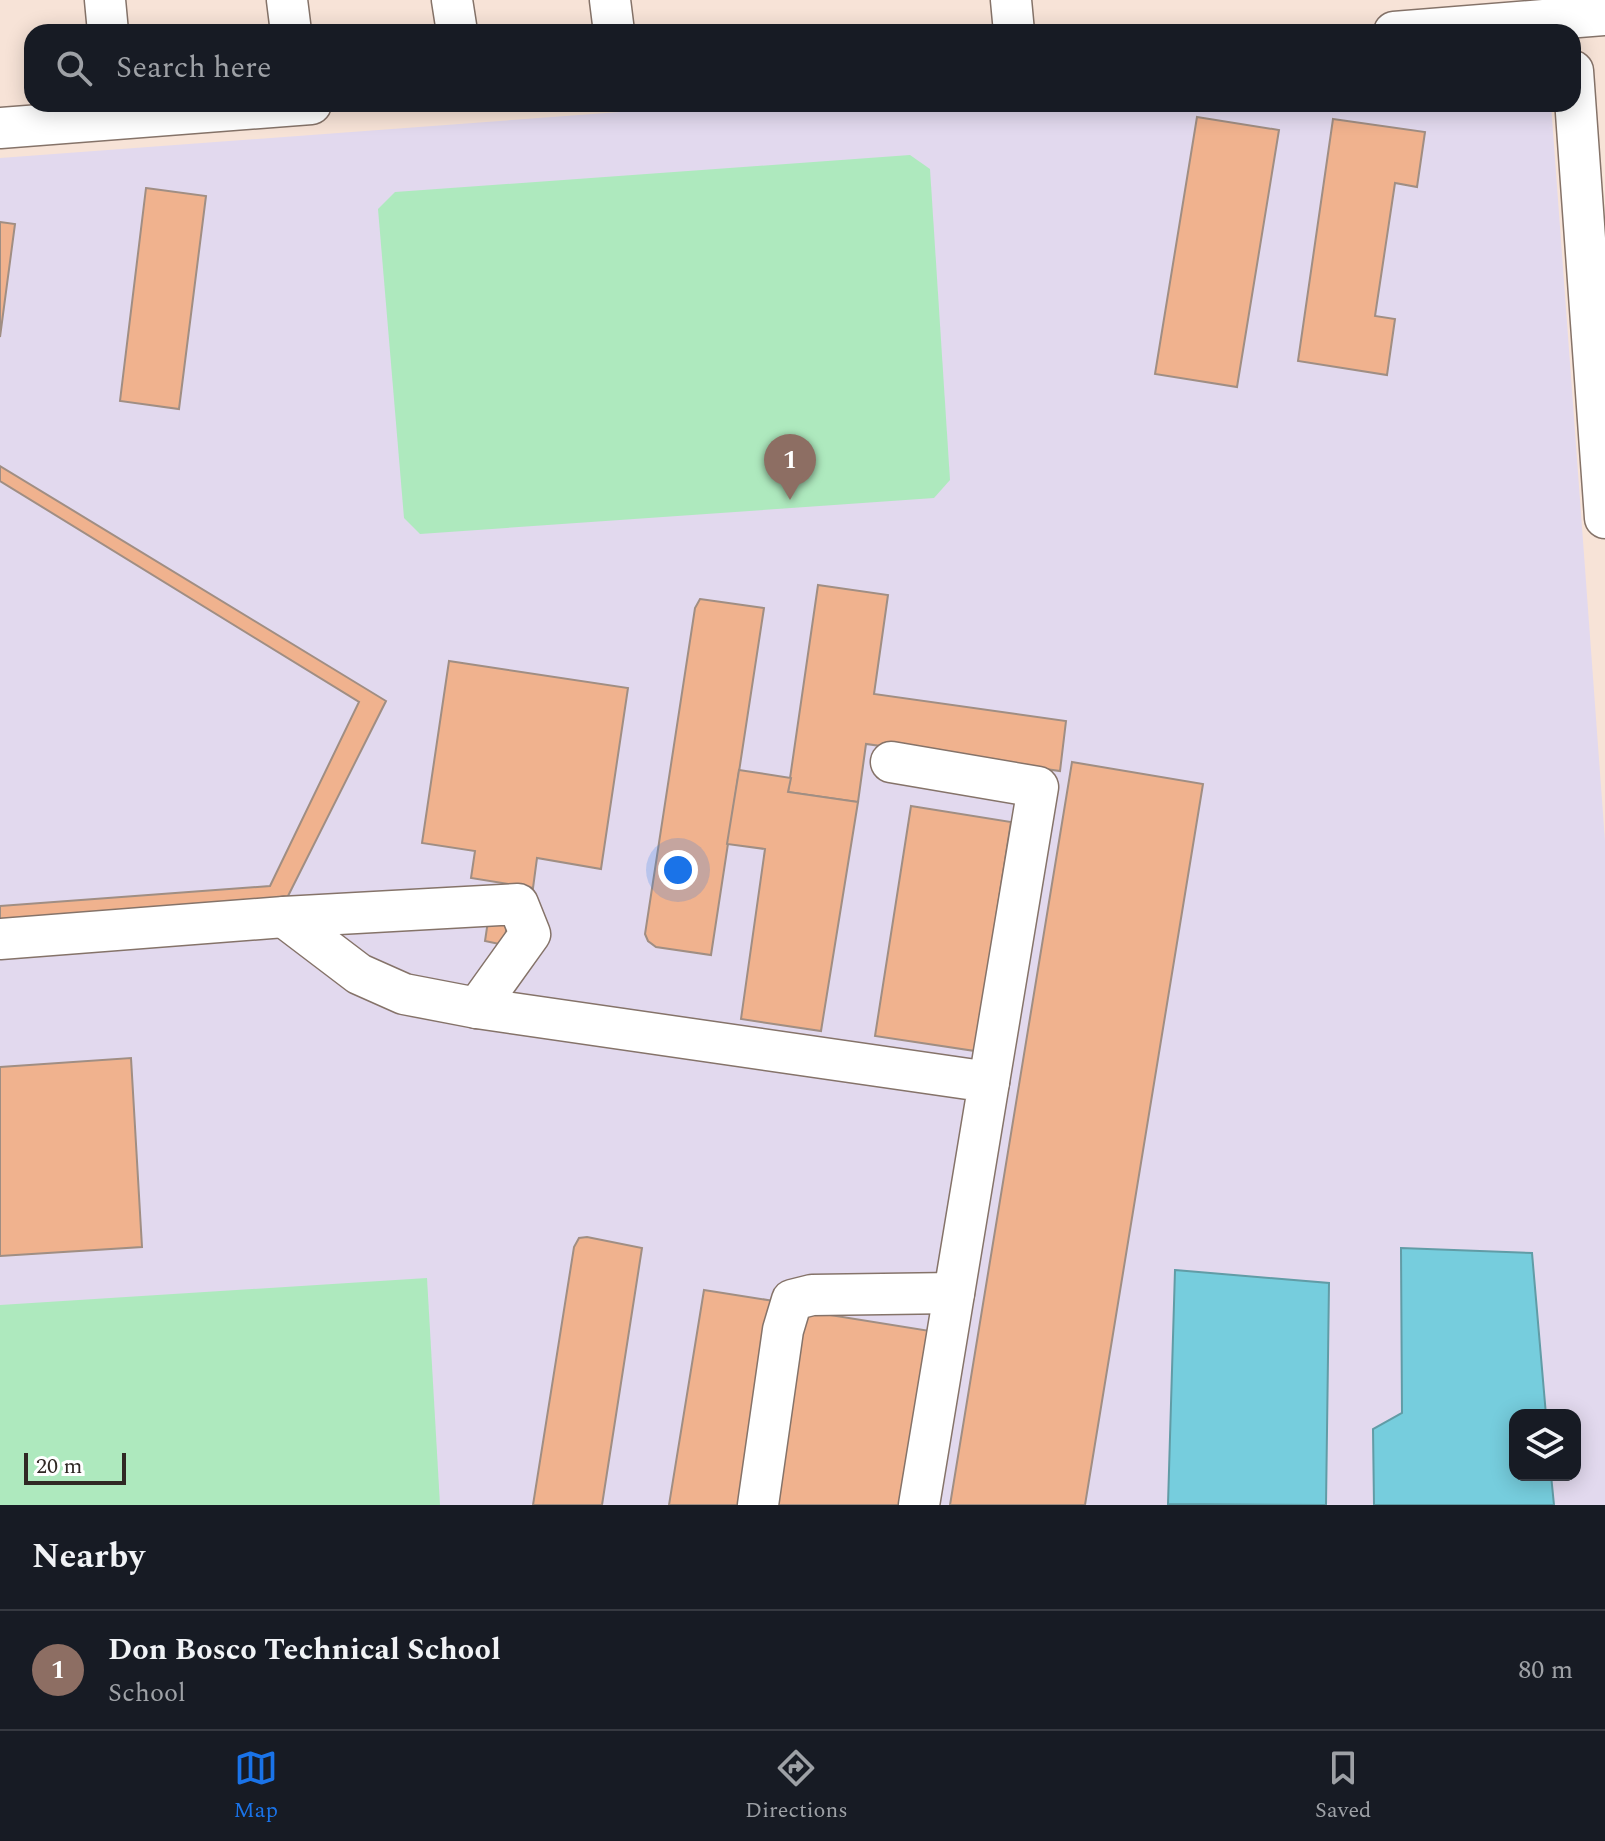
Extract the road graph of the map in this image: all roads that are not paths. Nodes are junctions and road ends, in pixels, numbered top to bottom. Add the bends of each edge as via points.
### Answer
1 (105, 0) edge
2 (287, 0) edge
3 (452, 0) edge
4 (610, 0) edge
5 (1011, 0) edge
6 (1581, 21) edge
7 (107, 24) edge
8 (290, 24) edge
9 (456, 24) edge
10 (613, 24) edge
11 (1013, 24) edge
12 (1530, 24) edge
13 (116, 112) edge
14 (1576, 112) edge
15 (0, 128) edge
16 (1605, 518) edge
17 (891, 762) dead end
18 (284, 917) junction
19 (0, 939) edge
20 (477, 1008) junction
21 (989, 1082) junction
22 (954, 1293) junction
23 (758, 1505) edge
24 (919, 1505) edge

1 - 7 street
2 - 8 street
3 - 9 street
4 - 10 street
5 - 11 street
6 - 12 street
13 - 15 street
14 - 16 street
17 - 21 street via 1038,787
18 - 19 street
18 - 20 street via 359,974 404,994
18 - 20 street via 518,904 530,934
20 - 21 street
21 - 22 street
22 - 23 street via 812,1295 792,1300
22 - 24 street

